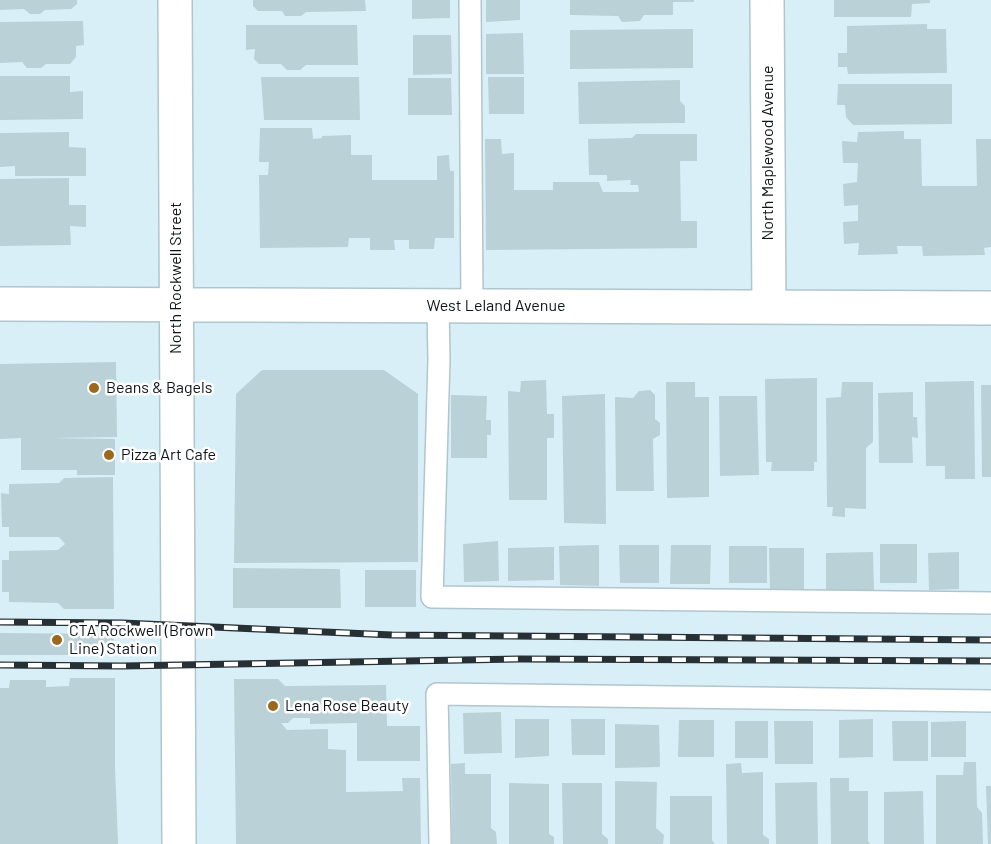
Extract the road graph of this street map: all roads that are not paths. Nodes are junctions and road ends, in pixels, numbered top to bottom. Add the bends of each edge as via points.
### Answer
1 (175, 0) edge
2 (470, 0) edge
3 (767, 0) edge
4 (0, 304) edge
5 (177, 305) junction
6 (438, 305) junction
7 (472, 306) junction
8 (770, 307) junction
9 (991, 308) edge
10 (991, 603) edge
11 (991, 701) edge
12 (179, 844) edge
13 (440, 844) edge

1 - 5 street, North Rockwell Street
2 - 7 lane
3 - 8 street, North Maplewood Avenue
4 - 5 street, West Leland Avenue
5 - 6 street, West Leland Avenue
5 - 12 street, North Rockwell Street
6 - 7 street, West Leland Avenue
6 - 10 lane via 432,597
7 - 8 street, West Leland Avenue
8 - 9 street, West Leland Avenue
11 - 13 lane via 437,694

